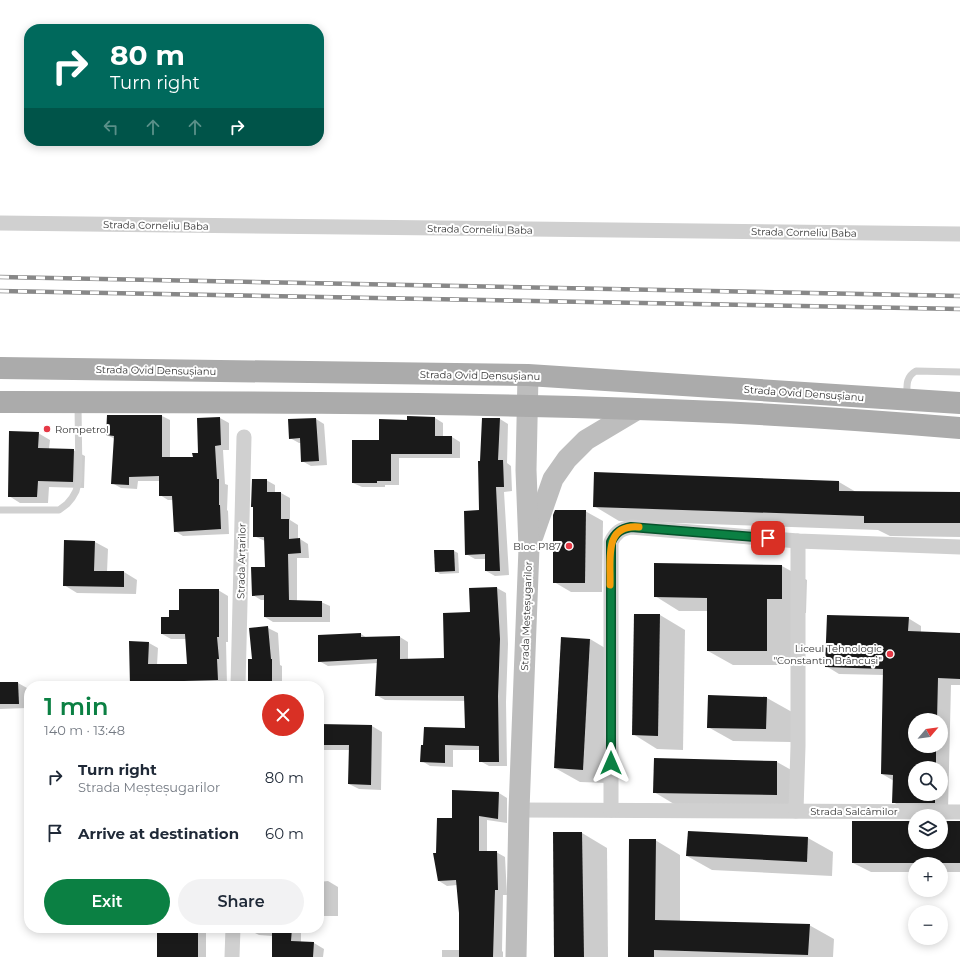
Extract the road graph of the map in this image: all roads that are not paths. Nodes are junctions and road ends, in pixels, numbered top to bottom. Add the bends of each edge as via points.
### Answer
1 (0, 223) edge
2 (960, 234) edge
3 (0, 368) edge
4 (960, 372) edge
5 (528, 375) junction
6 (907, 400) junction
7 (0, 402) edge
8 (78, 402) junction
9 (960, 403) edge
10 (528, 406) junction
11 (638, 409) junction
12 (960, 428) edge
13 (244, 437) dead end
14 (0, 510) edge
15 (798, 541) junction
16 (960, 547) edge
17 (529, 548) junction
18 (238, 681) edge
19 (519, 810) junction
20 (611, 810) junction
21 (796, 811) junction
22 (960, 812) edge
23 (233, 933) edge
24 (232, 957) edge
25 (516, 957) edge

1 - 2 street, Strada Corneliu Baba
3 - 5 main road, Strada Ovid Densușianu
4 - 6 lane via 916,371 907,381
5 - 6 main road, Strada Ovid Densușianu
5 - 10 main road, Strada Meșteșugarilor
6 - 9 main road, Strada Ovid Densușianu
7 - 8 main road
8 - 10 main road
8 - 14 lane via 79,479 72,498 59,510
10 - 11 main road
10 - 17 main road, Strada Meșteșugarilor via 526,470
11 - 12 main road via 759,414
11 - 17 main road via 586,440 567,458 553,479
13 - 18 street, Strada Arțarilor
15 - 16 street
15 - 20 street via 631,527 615,535 611,542
15 - 21 street
17 - 19 main road, Strada Meșteșugarilor
19 - 20 street
19 - 25 main road, Strada Meșteșugarilor
20 - 21 street
21 - 22 street, Strada Salcâmilor
23 - 24 street

